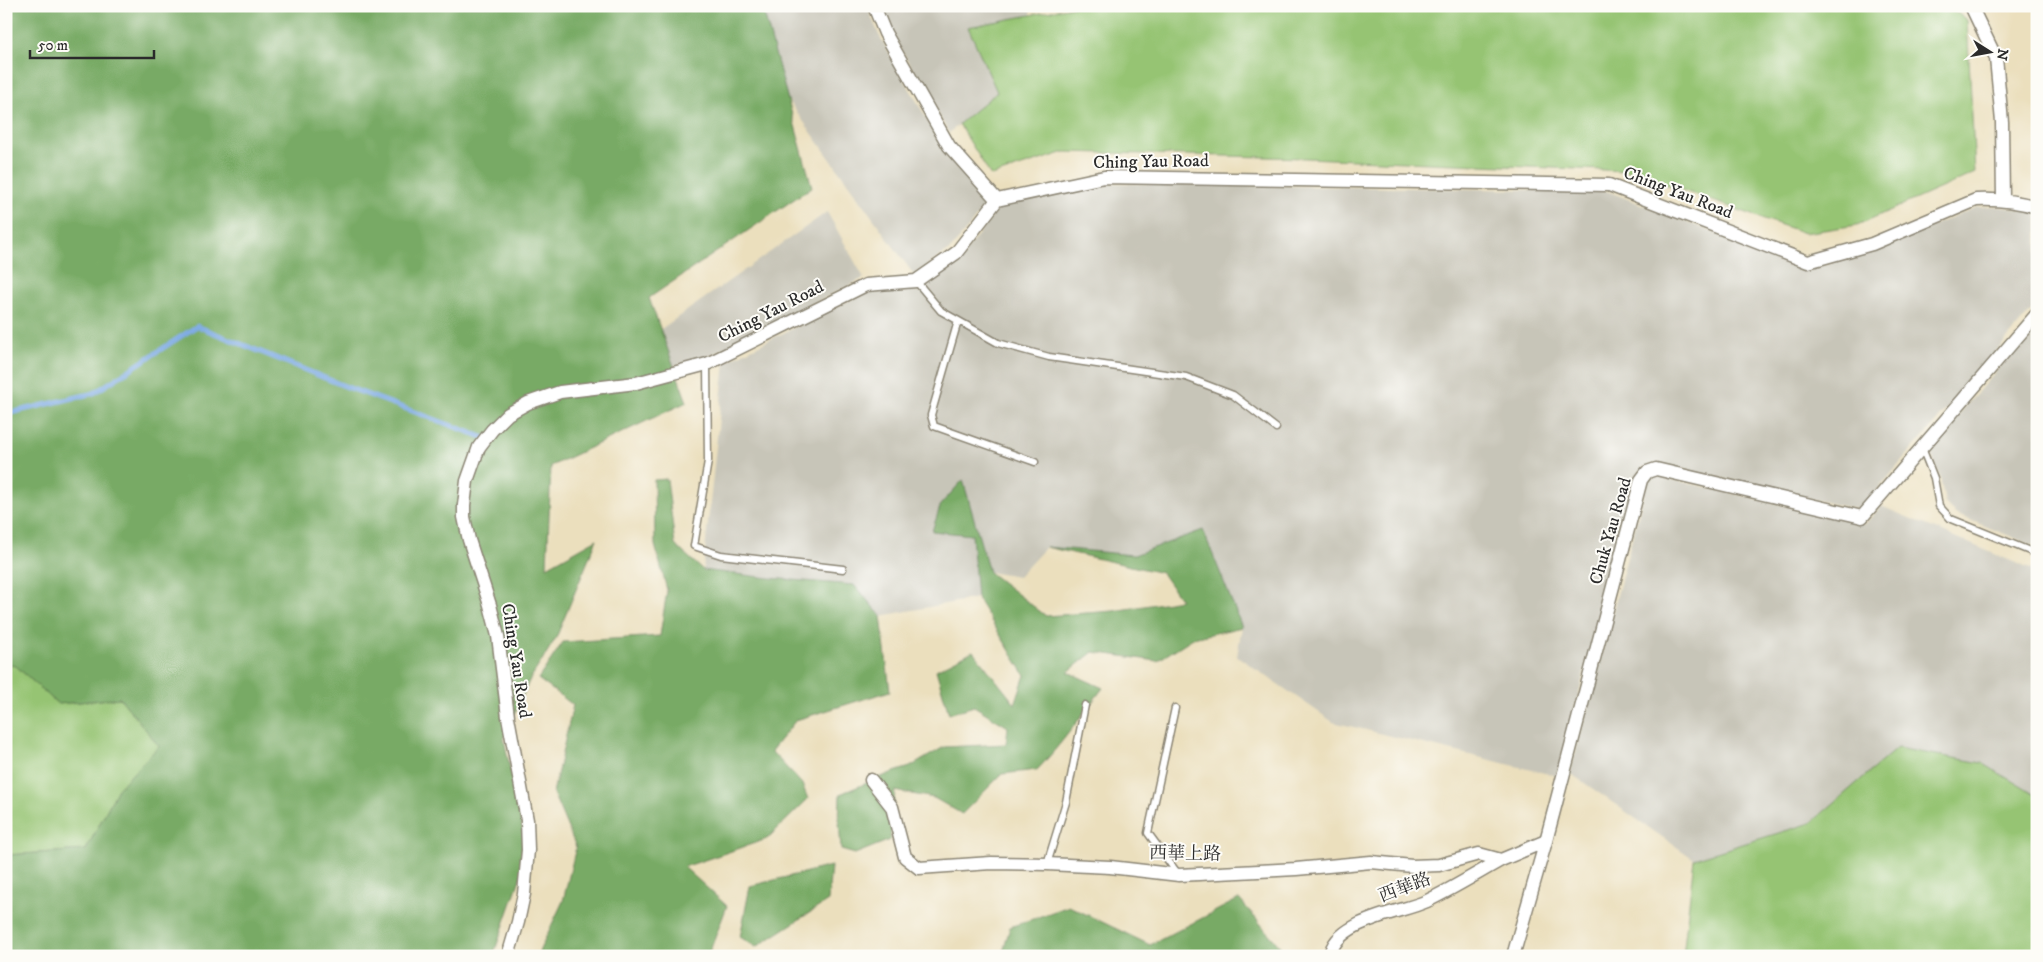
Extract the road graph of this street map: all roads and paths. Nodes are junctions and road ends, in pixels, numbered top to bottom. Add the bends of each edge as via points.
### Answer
1 (874, 6) edge
2 (1971, 6) edge
3 (997, 200) junction
4 (2002, 200) junction
5 (2037, 207) edge
6 (916, 281) junction
7 (2037, 314) edge
8 (958, 321) junction
9 (708, 364) junction
10 (1276, 428) dead end
11 (1922, 448) junction
12 (1035, 462) dead end
13 (2037, 554) edge
14 (843, 569) dead end
15 (1085, 705) dead end
16 (1174, 708) dead end
17 (871, 780) dead end
18 (1546, 841) junction
19 (1501, 860) junction
20 (1047, 864) junction
21 (1179, 875) junction
22 (508, 956) edge
23 (1330, 956) edge
24 (1513, 956) edge

1 - 3 street via 885,33 949,146
2 - 4 street via 1996,58 2002,122
3 - 4 street, Ching Yau Road via 1104,177 1609,185 1808,262 1872,244 1976,200
3 - 6 street via 956,253
4 - 5 street, Ching Yau Road
6 - 8 lane via 941,311
6 - 9 street, Ching Yau Road via 866,284
7 - 11 street, Chuk Yau Road
8 - 10 lane via 998,343 1049,358 1186,377 1232,395
8 - 12 lane via 931,415 934,426
9 - 14 lane via 708,461 694,546 721,555
9 - 22 street, Ching Yau Road via 636,383 560,392 533,400 508,414 492,430 470,468 464,517 498,636 526,820 528,850 524,894
11 - 13 lane via 1934,478 1939,506 1951,520
11 - 18 street, Chuk Yau Road via 1862,517 1656,469 1647,472 1641,480
15 - 20 lane via 1066,802
16 - 21 lane via 1148,833
17 - 20 street, 西華上路 via 892,807 906,857 919,868 991,863
18 - 19 street
18 - 24 street, Chuk Yau Road
19 - 21 street, 西華上路 via 1479,854 1439,865 1371,862
19 - 23 street, 西華路 via 1425,902 1354,926 1338,940
20 - 21 street, 西華上路

